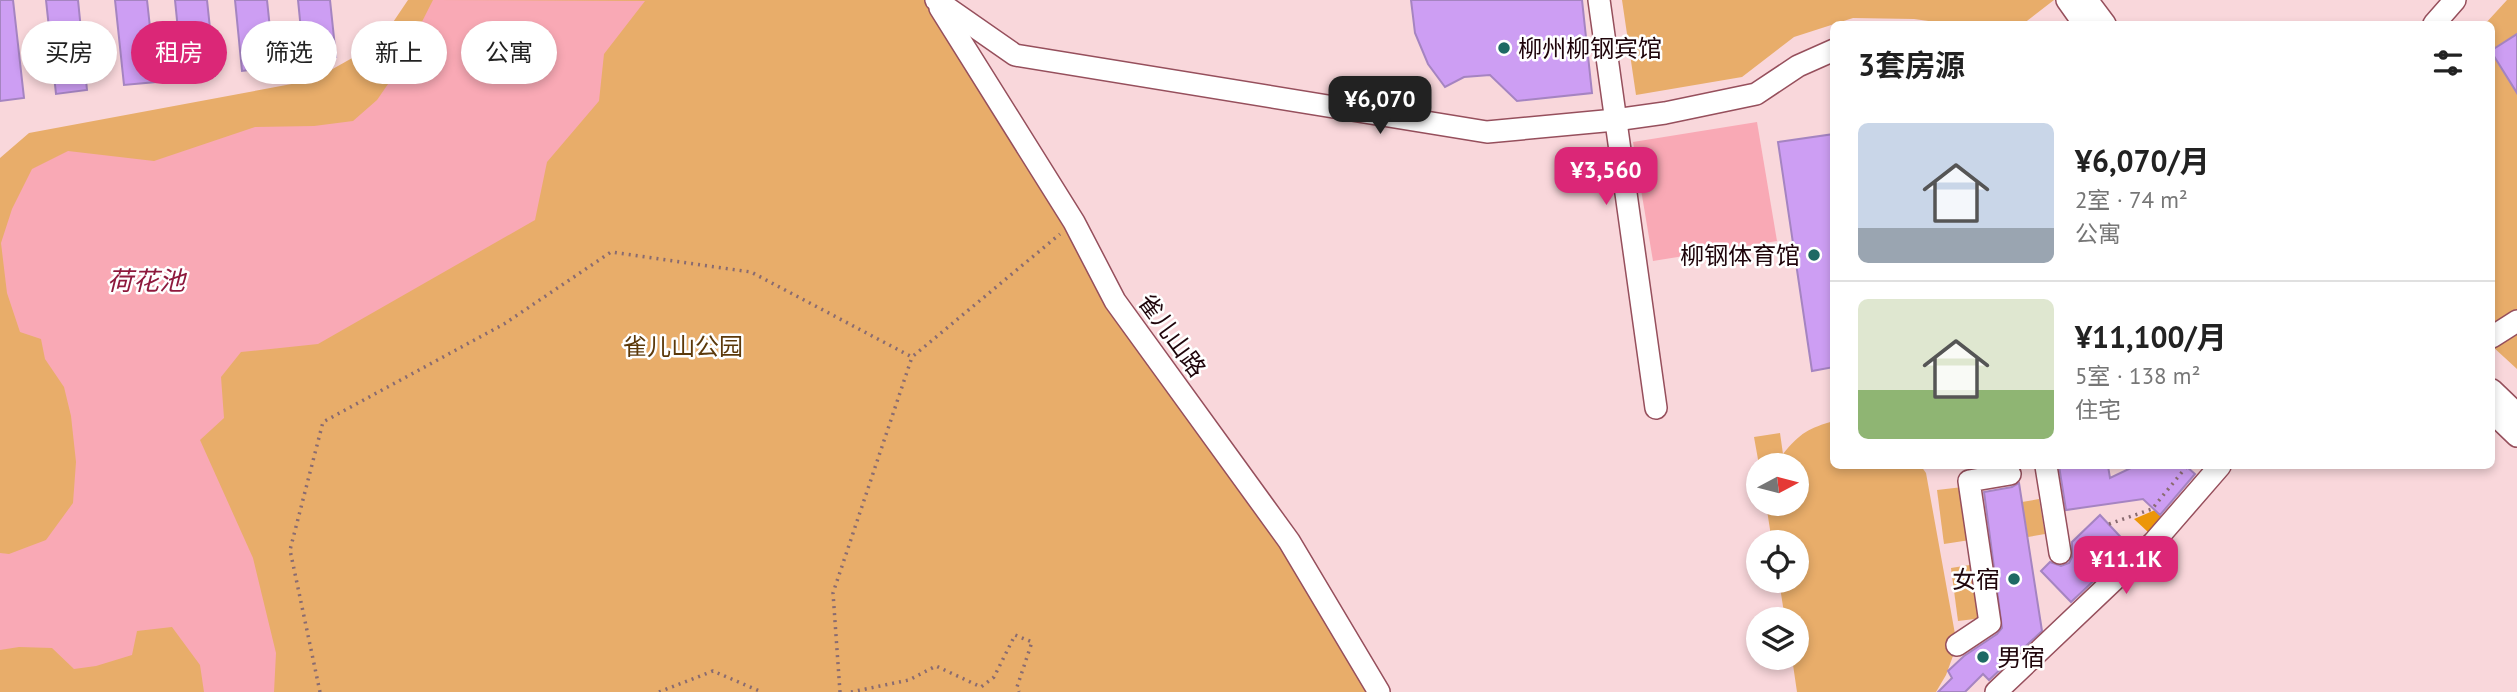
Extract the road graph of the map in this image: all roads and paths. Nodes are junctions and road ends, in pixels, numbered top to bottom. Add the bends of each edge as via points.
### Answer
1 (935, 0) edge
2 (1599, 0) edge
3 (2067, 0) edge
4 (2087, 0) edge
5 (2455, 0) edge
6 (2082, 21) edge
7 (2103, 21) edge
8 (2437, 21) edge
9 (1830, 52) edge
10 (1615, 120) junction
11 (1074, 222) junction
12 (2517, 321) edge
13 (2495, 335) edge
14 (912, 357) junction
15 (2495, 393) edge
16 (1656, 408) dead end
17 (2517, 414) edge
18 (2495, 415) edge
19 (2517, 436) edge
20 (2046, 469) edge
21 (2185, 469) edge
22 (2217, 469) edge
23 (1968, 473) edge
24 (2010, 474) dead end
25 (2109, 524) dead end
26 (2060, 553) dead end
27 (1957, 646) dead end
28 (320, 692) edge
29 (659, 692) edge
30 (762, 692) edge
31 (840, 692) edge
32 (852, 692) edge
33 (1019, 692) edge
34 (1379, 692) edge
35 (1996, 692) edge

1 - 10 street via 1015,55 1487,132
1 - 11 street, 雀儿山路
2 - 10 street
3 - 6 street
4 - 7 street
5 - 8 street
9 - 10 street via 1798,66 1756,94
10 - 16 street
11 - 14 path
11 - 34 street, 雀儿山路 via 1115,301 1289,541
12 - 13 street
14 - 28 path via 751,272 611,252 503,324 323,422 290,550
14 - 31 path via 833,593
15 - 17 street
18 - 19 street
20 - 26 street
21 - 25 path via 2152,509
22 - 35 street via 2154,542
23 - 24 street
23 - 27 street via 1990,623
29 - 30 path via 713,671
32 - 33 path via 909,680 936,666 981,687 994,677 1015,635 1031,642

